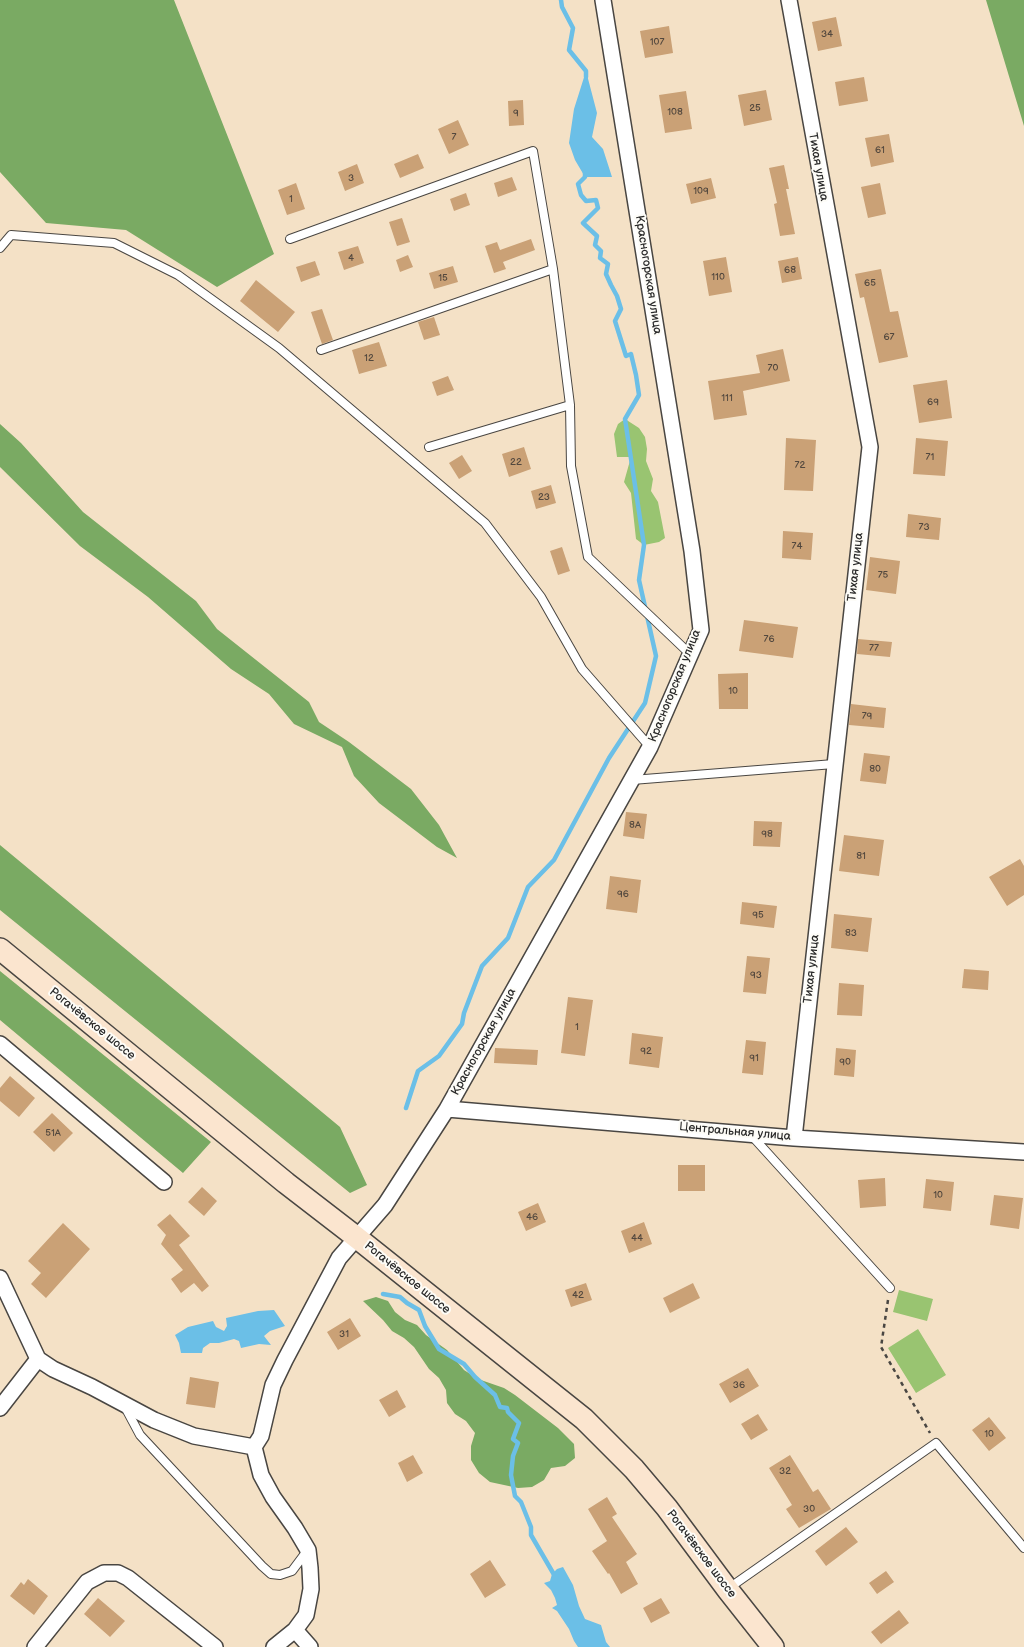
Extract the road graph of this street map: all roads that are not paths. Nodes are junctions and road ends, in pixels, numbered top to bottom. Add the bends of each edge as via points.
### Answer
1 (603, 0) edge
2 (789, 0) edge
3 (290, 239) dead end
4 (0, 248) edge
5 (553, 269) junction
6 (321, 350) dead end
7 (570, 405) junction
8 (430, 447) dead end
9 (690, 654) junction
10 (650, 747) junction
11 (834, 764) junction
12 (632, 780) junction
13 (0, 949) edge
14 (0, 1044) edge
15 (447, 1109) junction
16 (749, 1133) junction
17 (794, 1138) junction
18 (1024, 1152) edge
19 (164, 1182) dead end
20 (356, 1237) junction
21 (0, 1278) edge
22 (890, 1288) road end
23 (38, 1359) junction
24 (123, 1404) junction
25 (0, 1408) edge
26 (254, 1447) junction
27 (1024, 1534) edge
28 (1018, 1541) junction
29 (1024, 1548) edge
30 (308, 1550) junction
31 (728, 1590) junction
32 (295, 1630) junction
33 (35, 1647) edge
34 (215, 1647) edge
35 (274, 1647) edge
36 (310, 1647) edge
37 (773, 1647) edge

1 - 9 street, Красногорская улица via 692,551 701,630
2 - 11 street, Тихая улица via 870,447
3 - 5 lane via 533,151
4 - 10 lane via 11,236 114,243 178,275 279,348 485,523 541,597 582,669
5 - 6 lane
5 - 7 lane
7 - 8 lane
7 - 9 lane via 571,466 588,557
9 - 10 street, Красногорская улица
10 - 12 street, Красногорская улица
11 - 12 lane
11 - 17 street, Тихая улица
12 - 15 street, Красногорская улица
13 - 20 main road, Рогачёвское шоссе
14 - 19 street
15 - 16 street, Центральная улица
15 - 20 street, Красногорская улица via 385,1205
16 - 17 street, Центральная улица
16 - 22 lane
17 - 18 street, Центральная улица
20 - 26 street, Красногорская улица via 339,1258 284,1360 273,1385 261,1436
20 - 31 main road, Рогачёвское шоссе via 610,1444 667,1508
21 - 23 street
23 - 24 street
23 - 25 street
24 - 26 street via 194,1436
24 - 30 lane via 140,1435 271,1574 292,1571
26 - 30 street via 261,1475
27 - 28 lane
28 - 29 lane
28 - 31 lane via 936,1443
30 - 32 street via 311,1590 306,1615
31 - 37 main road, Рогачёвское шоссе
32 - 35 street
32 - 36 street
33 - 34 street via 87,1582 104,1573 118,1573

